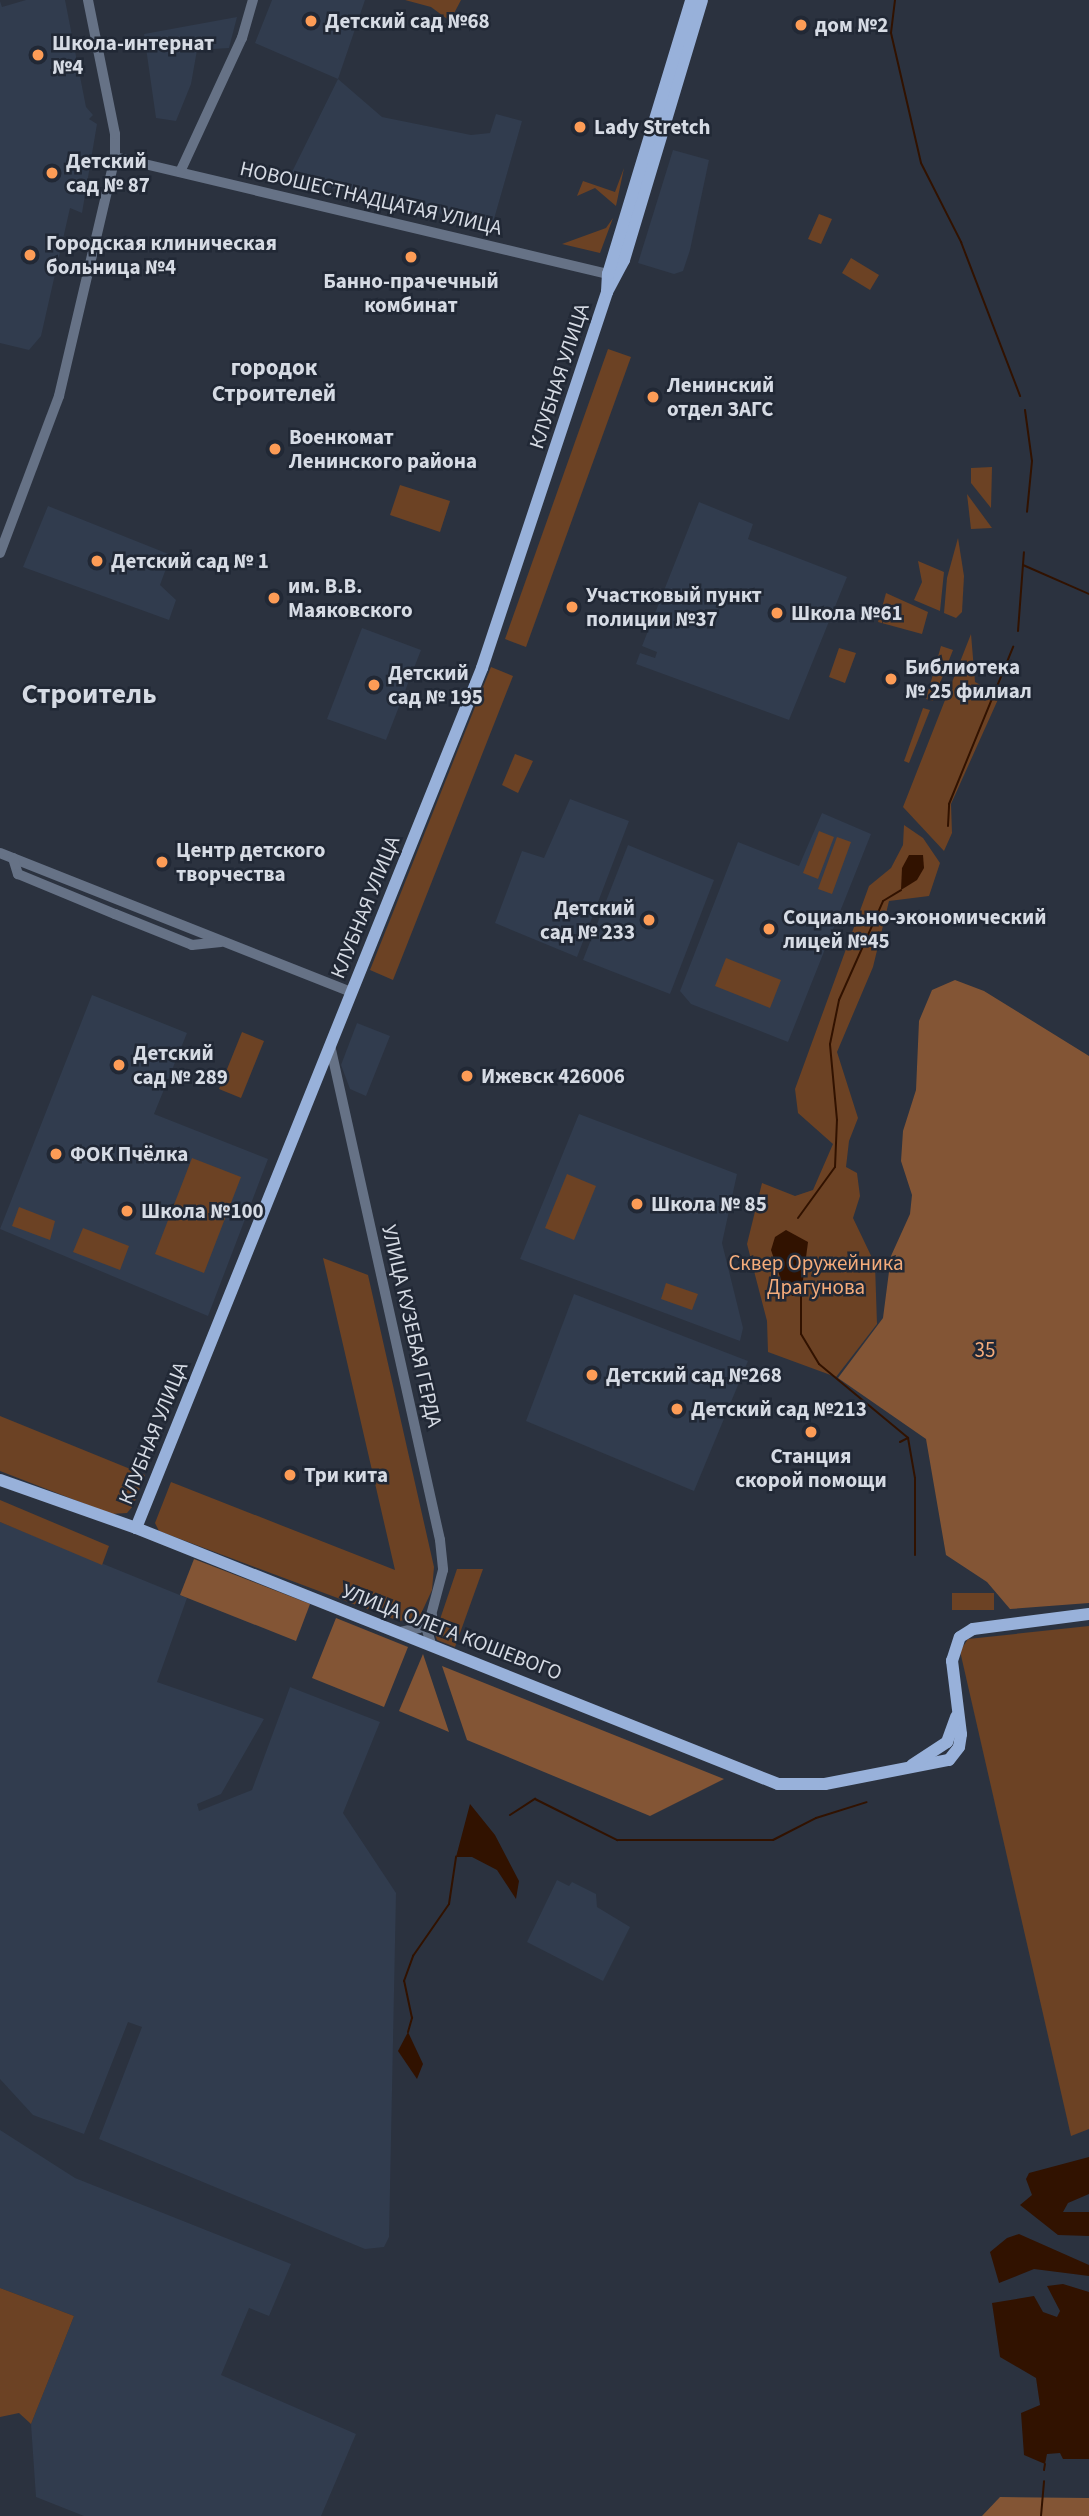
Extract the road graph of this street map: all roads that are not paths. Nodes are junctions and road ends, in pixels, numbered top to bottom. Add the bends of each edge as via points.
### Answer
1 (88, 0) edge
2 (253, 0) edge
3 (691, 0) edge
4 (702, 0) edge
5 (115, 157) junction
6 (180, 173) junction
7 (613, 275) junction
8 (0, 553) edge
9 (0, 853) edge
10 (13, 858) junction
11 (225, 942) junction
12 (351, 992) junction
13 (330, 1045) junction
14 (0, 1480) edge
15 (136, 1528) junction
16 (1089, 1614) edge
17 (432, 1616) junction
18 (400, 1632) junction
19 (431, 1644) junction

1 - 5 street
2 - 6 street via 242,38
3 - 7 main road, КЛУБНАЯ УЛИЦА
4 - 7 main road, КЛУБНАЯ УЛИЦА
5 - 6 street, НОВОШЕСТНАДЦАТАЯ УЛИЦА
5 - 8 street via 59,396
6 - 7 street, НОВОШЕСТНАДЦАТАЯ УЛИЦА
7 - 12 main road, КЛУБНАЯ УЛИЦА via 482,668
9 - 10 street
10 - 11 street
10 - 11 street via 18,874 192,945
11 - 12 street
12 - 13 main road, КЛУБНАЯ УЛИЦА
13 - 15 main road, КЛУБНАЯ УЛИЦА
13 - 17 street, УЛИЦА КУЗЕБАЯ ГЕРДА via 440,1540 443,1570
14 - 15 main road, УЛИЦА ОЛЕГА КОШЕВОГО
15 - 18 main road, УЛИЦА ОЛЕГА КОШЕВОГО
16 - 19 main road, УЛИЦА ОЛЕГА КОШЕВОГО via 966,1633 952,1652 961,1734 955,1754 938,1765 825,1784 778,1784
17 - 18 street via 419,1628
17 - 19 street, УЛИЦА КУЗЕБАЯ ГЕРДА via 427,1630
18 - 19 main road, УЛИЦА ОЛЕГА КОШЕВОГО

